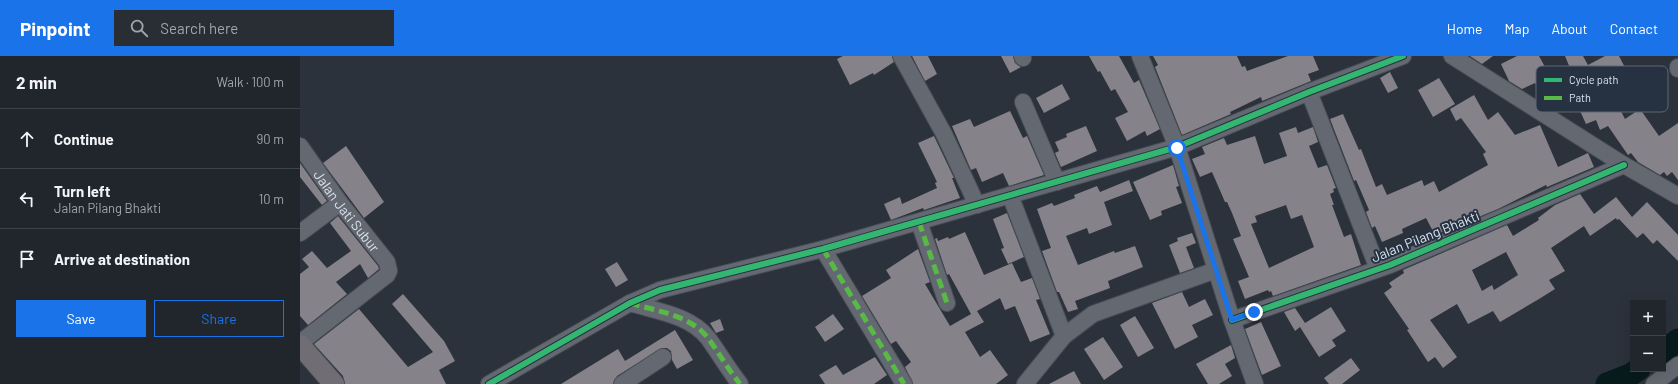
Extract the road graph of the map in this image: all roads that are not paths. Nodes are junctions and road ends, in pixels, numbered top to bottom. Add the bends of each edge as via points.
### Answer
1 (901, 56) edge
2 (1140, 56) edge
3 (1403, 56) edge
4 (1452, 56) edge
5 (1309, 92) junction
6 (1023, 102) dead end
7 (1536, 109) edge
8 (1540, 112) edge
9 (300, 146) edge
10 (1177, 148) junction
11 (1624, 165) junction
12 (1056, 182) junction
13 (1010, 196) junction
14 (1678, 196) edge
15 (340, 203) junction
16 (977, 205) junction
17 (919, 222) junction
18 (300, 233) edge
19 (823, 249) junction
20 (1378, 269) junction
21 (1216, 270) junction
22 (630, 303) junction
23 (947, 303) dead end
24 (1232, 320) junction
25 (1064, 336) junction
26 (300, 344) edge
27 (663, 357) dead end
28 (1678, 365) edge
29 (334, 384) edge
30 (489, 384) edge
31 (622, 384) edge
32 (740, 384) edge
33 (904, 384) edge
34 (1025, 384) edge
35 (1255, 384) edge
36 (1654, 384) edge

1 - 16 street via 944,134
2 - 10 street
3 - 5 street
4 - 7 street
5 - 10 street
5 - 20 street
6 - 12 street
8 - 11 street
9 - 15 street, Jalan Jati Subur
10 - 12 street
10 - 21 street
11 - 14 street
11 - 20 street, Jalan Pilang Bhakti
12 - 13 street
13 - 16 street
13 - 25 street
15 - 18 street
15 - 26 street, Jalan Jati Subur via 387,262 389,271
16 - 17 street
17 - 19 street
17 - 23 street
19 - 22 street via 660,290
19 - 33 street
20 - 24 street, Jalan Pilang Bhakti
21 - 24 street
21 - 25 street via 1093,314
22 - 30 street
22 - 32 street via 674,316 694,325 707,337
24 - 35 street
25 - 34 street
26 - 29 main road
27 - 31 street
28 - 36 street

